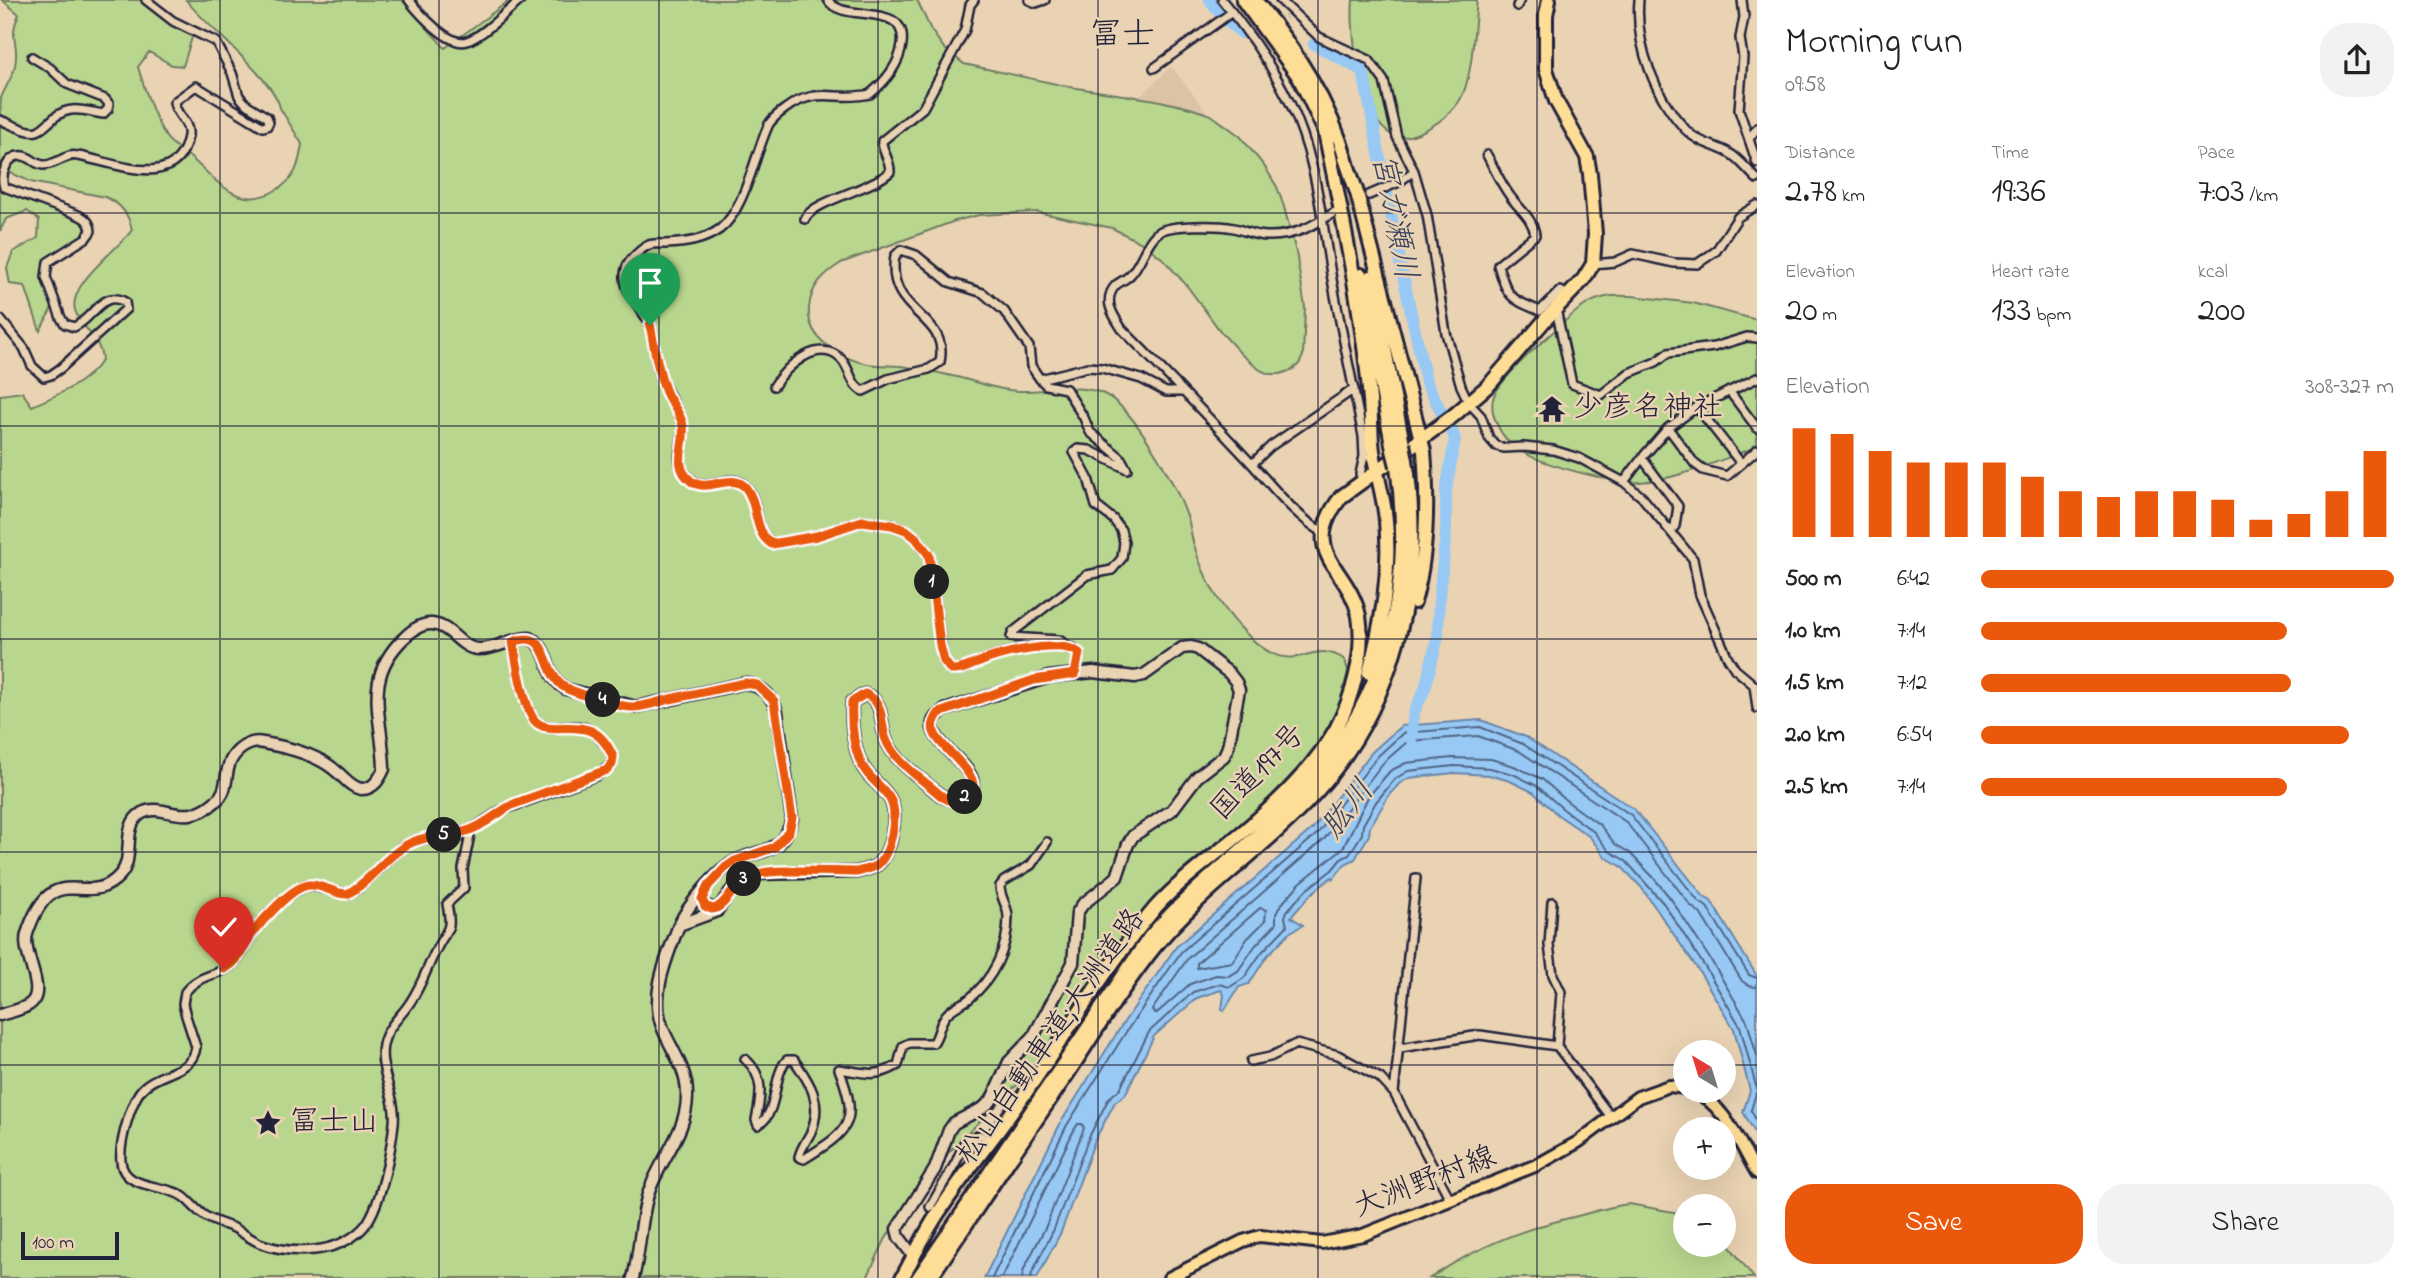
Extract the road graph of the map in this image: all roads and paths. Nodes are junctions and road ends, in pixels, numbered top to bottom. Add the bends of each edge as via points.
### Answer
1 (146, 0) edge
2 (409, 0) edge
3 (521, 0) edge
4 (828, 0) edge
5 (974, 0) edge
6 (1029, 0) edge
7 (1045, 0) edge
8 (1222, 0) edge
9 (1244, 0) edge
10 (1255, 0) edge
11 (1280, 0) edge
12 (1549, 0) edge
13 (1639, 0) edge
14 (1742, 0) edge
15 (1232, 12) junction
16 (1286, 17) tunnel mouth
17 (1300, 20) junction
18 (1255, 27) tunnel mouth
19 (1245, 29) junction
20 (32, 57) dead end
21 (1154, 68) dead end
22 (0, 120) edge
23 (1757, 128) edge
24 (1325, 132) junction
25 (1749, 139) junction
26 (1487, 155) dead end
27 (1345, 158) junction
28 (1757, 163) edge
29 (1414, 171) junction
30 (1757, 179) edge
31 (1369, 195) tunnel mouth
32 (1757, 205) edge
33 (1335, 212) tunnel mouth
34 (804, 219) dead end
35 (1324, 219) junction
36 (1593, 264) junction
37 (1568, 295) junction
38 (1556, 308) junction
39 (0, 318) edge
40 (1757, 338) edge
41 (1757, 378) edge
42 (1040, 379) junction
43 (774, 386) dead end
44 (1354, 389) junction
45 (1729, 391) junction
46 (1183, 392) junction
47 (1469, 403) junction
48 (1697, 407) junction
49 (1668, 428) junction
50 (1757, 428) edge
51 (1422, 437) junction
52 (1398, 447) junction
53 (1757, 450) edge
54 (1642, 458) junction
55 (1740, 462) junction
56 (1401, 463) junction
57 (1252, 464) junction
58 (1376, 471) junction
59 (1362, 480) junction
60 (1624, 482) junction
61 (1671, 531) junction
62 (1324, 533) junction
63 (513, 642) junction
64 (1073, 648) junction
65 (1075, 674) junction
66 (1381, 690) junction
67 (1757, 708) edge
68 (1351, 727) junction
69 (471, 830) junction
70 (1047, 842) dead end
71 (1416, 878) dead end
72 (703, 892) junction
73 (1552, 902) dead end
74 (718, 909) junction
75 (679, 925) junction
76 (0, 1015) edge
77 (1557, 1046) junction
78 (1400, 1048) junction
79 (745, 1059) dead end
80 (1251, 1061) dead end
81 (1673, 1086) edge
82 (1394, 1093) junction
83 (1709, 1103) edge
84 (1611, 1117) junction
85 (991, 1140) junction
86 (1757, 1173) edge
87 (1450, 1199) junction
88 (930, 1207) dead end
89 (914, 1256) junction
90 (633, 1278) edge
91 (902, 1278) edge
92 (918, 1278) edge
93 (930, 1278) edge
94 (1169, 1278) edge

1 - 39 street via 173,21 216,42 239,96 269,122 263,127 196,86 174,102 188,136 178,158 165,168 147,170 76,155 44,165 15,157 3,173 4,187 76,214 90,225 86,238 48,262 47,277 65,324 83,323 107,299 117,297 126,309 61,368 44,377
2 - 3 street via 448,37 460,42 479,34
4 - 64 street via 838,8 883,12 898,23 901,53 888,76 870,94 798,99 773,117 730,221 695,241 650,244 626,267 628,288 650,325 659,373 683,426 680,467 698,485 742,484 752,495 760,528 772,544 862,521 906,530 929,555 940,645 951,670 1024,650
5 - 34 street via 965,30 923,108 882,141 890,172 852,194 817,206
6 - 7 street
8 - 15 street
9 - 24 highway, 松山自動車道;大洲道路 via 1299,77
10 - 27 highway, 松山自動車道;大洲道路 via 1307,71
11 - 17 street
12 - 36 highway via 1546,69 1556,101 1587,157 1595,234
13 - 30 street via 1647,61 1661,95 1686,130 1730,153
14 - 25 street via 1738,110
15 - 19 street
15 - 21 street
16 - 17 street
17 - 29 street via 1319,37 1369,60 1378,69 1397,137
18 - 19 street
19 - 35 street via 1290,103
20 - 22 street via 67,84 105,99 108,109 103,114 69,110 38,131
23 - 25 street
24 - 52 highway, 松山自動車道;大洲道路 via 1345,197
24 - 58 highway via 1364,347
25 - 28 street
26 - 37 street via 1509,196 1535,229 1535,234 1498,265 1504,286 1513,300 1540,311 1560,290
27 - 51 highway
27 - 52 highway, 松山自動車道;大洲道路 via 1360,219
28 - 30 street
29 - 31 street
29 - 47 street via 1432,239 1446,333
32 - 36 street via 1738,217 1716,251 1697,264 1633,254
33 - 35 street
35 - 44 street
35 - 46 street via 1295,233 1270,236 1224,226 1167,228 1151,239 1136,269 1112,290 1108,300 1122,329
36 - 37 highway
37 - 38 highway
38 - 40 street via 1572,384 1601,395 1629,373 1668,354
38 - 47 highway
41 - 45 street
42 - 43 street via 1031,366 1029,347 1004,311 983,293 949,282 916,255 901,250 895,256 894,279 909,306 940,336 940,362 863,391 835,354 827,351 793,363
42 - 46 street via 1102,368 1132,375 1166,392
42 - 64 street via 1066,389 1090,432 1120,457 1127,469 1089,450 1074,452 1096,506 1121,530 1122,558 1112,570 1087,575 1011,637 1059,640
44 - 57 street
44 - 59 street via 1363,436
45 - 48 street
45 - 50 street
46 - 57 street
47 - 51 highway
47 - 60 street via 1496,446 1553,450
48 - 49 street
48 - 55 street
49 - 54 street
49 - 55 street via 1703,470 1727,476
51 - 58 highway
51 - 66 highway via 1426,502 1420,576 1404,642
52 - 56 highway, 松山自動車道;大洲道路, bridge
53 - 55 street
54 - 60 street
54 - 61 street via 1678,506
56 - 66 highway, 松山自動車道;大洲道路 via 1413,519 1411,573 1401,630
56 - 68 highway, 松山自動車道;大洲道路 via 1403,546 1398,595 1384,653
57 - 62 street via 1281,498
58 - 59 highway
58 - 68 highway via 1386,519 1387,592 1368,680
59 - 62 highway via 1332,508
60 - 61 street
61 - 67 street via 1693,559 1706,611 1735,669 1754,685
62 - 85 highway, 国道197号 via 1329,560 1359,617 1351,694 1335,729 1279,799 1158,905 1111,964
63 - 69 street via 529,712 536,722 547,727 584,727 611,751 612,764 597,775 500,811
63 - 72 street via 524,637 536,641 551,675 566,689 629,707 745,683 757,685 774,701 792,806 789,831 775,847 725,868
63 - 76 street via 478,649 443,625 427,624 411,630 398,643 378,676 384,769 373,785 354,787 315,757 261,742 248,743 228,763 224,791 208,808 180,816 144,812 131,827 128,859 119,877 93,889 62,888 43,899 26,937 36,995 32,1003
64 - 65 street via 1079,653
65 - 74 street via 1034,680 939,713 935,735 973,781 971,791 954,801 939,794 898,757 885,737 878,702 865,694 858,696 852,711 861,765 890,798 894,811 882,859 857,872 754,874 734,887
65 - 89 street via 1135,677 1182,648 1198,649 1236,682 1238,699 1228,747 1218,763 1189,785 1172,810 1133,836 1117,877 1077,913 1073,963 1033,1037 1009,1062 991,1101 949,1130 935,1169 898,1229
66 - 93 highway, 松山自動車道;大洲道路 via 1342,760 1316,792 1194,904 1151,952
68 - 92 highway, 松山自動車道;大洲道路 via 1298,796 1194,890 1149,938
69 - 69 street via 464,888 447,904 449,927 420,986 383,1043 395,1120 374,1210 362,1229 331,1247 293,1251 264,1245 204,1216 184,1196 129,1178 122,1170 121,1153 134,1101 142,1088 191,1062 195,1055 183,1004 191,984 232,965 257,927 304,886 347,894 402,847
70 - 79 street via 1031,865 1000,886 1008,919 996,969 969,999 948,1012 933,1043 902,1046 898,1065 888,1071 873,1075 839,1069 849,1120 827,1146 799,1157 817,1117 817,1106 794,1060 782,1065 777,1089 758,1125 761,1087 758,1074
71 - 78 street
72 - 74 street via 705,906
72 - 75 street
73 - 77 street via 1549,945 1553,975 1561,992
74 - 75 street
75 - 90 street via 656,1005 685,1078 686,1110 647,1199
77 - 78 street via 1480,1035
77 - 84 street
78 - 82 street
80 - 82 street via 1296,1044 1311,1046 1380,1078
81 - 84 main road, 大洲野村線 via 1637,1097
82 - 87 street
83 - 86 main road via 1727,1121
84 - 87 main road, 大洲野村線 via 1537,1165
85 - 88 street via 980,1135 965,1141
85 - 89 highway, 国道197号 via 939,1210
87 - 94 main road, 大洲野村線 via 1343,1240 1322,1243 1260,1236
89 - 91 highway, 国道197号

